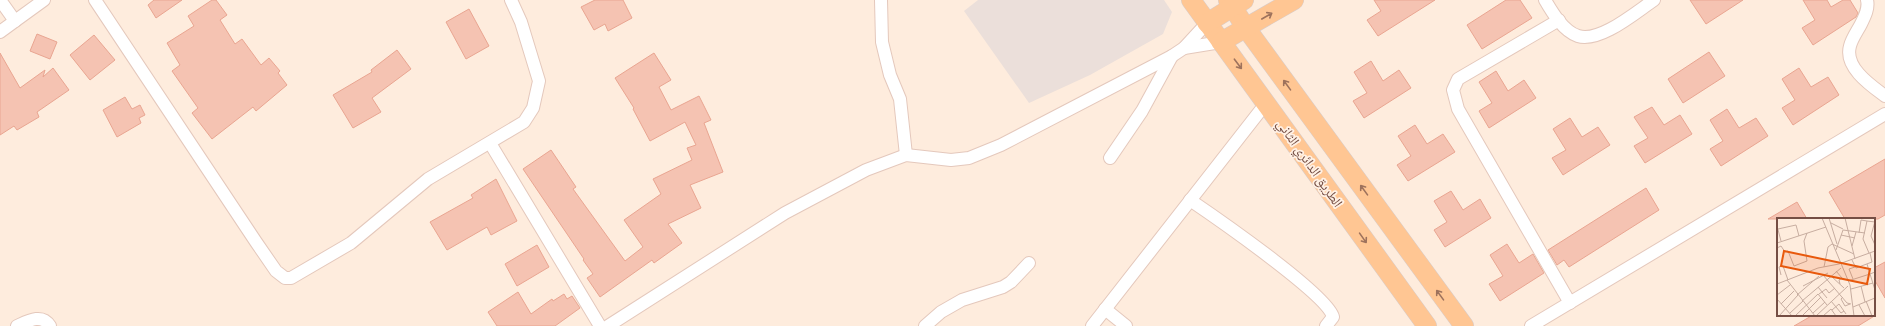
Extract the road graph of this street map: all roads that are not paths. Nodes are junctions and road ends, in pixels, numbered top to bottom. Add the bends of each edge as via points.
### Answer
1 (0, 0) edge
2 (44, 0) edge
3 (94, 0) edge
4 (511, 0) edge
5 (881, 0) edge
6 (1191, 0) edge
7 (1294, 0) edge
8 (1545, 0) edge
9 (1654, 0) edge
10 (1867, 0) edge
11 (1235, 2) edge
12 (1559, 20) junction
13 (15, 21) junction
14 (1207, 23) junction
15 (1246, 28) junction
16 (0, 32) edge
17 (1221, 42) junction
18 (1184, 48) junction
19 (1172, 56) junction
20 (1885, 96) edge
21 (1267, 102) junction
22 (1885, 114) edge
23 (490, 143) junction
24 (906, 155) junction
25 (1110, 158) dead end
26 (1190, 200) junction
27 (1029, 264) dead end
28 (1570, 303) junction
29 (1105, 309) junction
30 (930, 325) edge
31 (16, 326) edge
32 (50, 326) edge
33 (600, 326) edge
34 (608, 326) edge
35 (1092, 326) edge
36 (1126, 326) edge
37 (1326, 326) edge
38 (1427, 326) edge
39 (1464, 326) edge
40 (1532, 326) edge

1 - 13 street
2 - 13 street
3 - 23 street via 256,242 285,278 291,278 351,243 428,179
4 - 23 street via 540,81 533,108 524,122
5 - 24 street via 882,42 890,75 900,99
6 - 14 main road, الطريق الدائري الثاني
15 -> 7 main road
8 - 12 street
9 - 12 street via 1609,30 1588,37 1578,36
10 - 20 street via 1866,16 1850,45 1849,54 1856,70
11 - 14 main road
11 - 15 main road, الطريق الدائري الثاني
12 - 28 street via 1458,79 1453,90 1458,109
13 - 16 street
14 - 17 main road, الطريق الدائري الثاني
14 - 18 street
15 - 17 main road
39 -> 15 main road, الطريق الدائري الثاني
17 - 18 street
17 -> 21 main road, الطريق الدائري الثاني
18 - 19 street
19 - 24 street via 1001,146 969,158 951,160
19 - 25 street via 1142,111
21 - 26 street
21 -> 38 main road, الطريق الدائري الثاني
22 - 28 street
23 - 33 street
24 - 34 street via 866,170 785,213
26 - 29 street
26 - 37 street via 1264,253 1325,304 1333,317
27 - 30 street via 1003,287 962,300 941,312
28 - 40 street
29 - 35 street
29 - 36 street
31 - 32 street via 38,318 48,322

